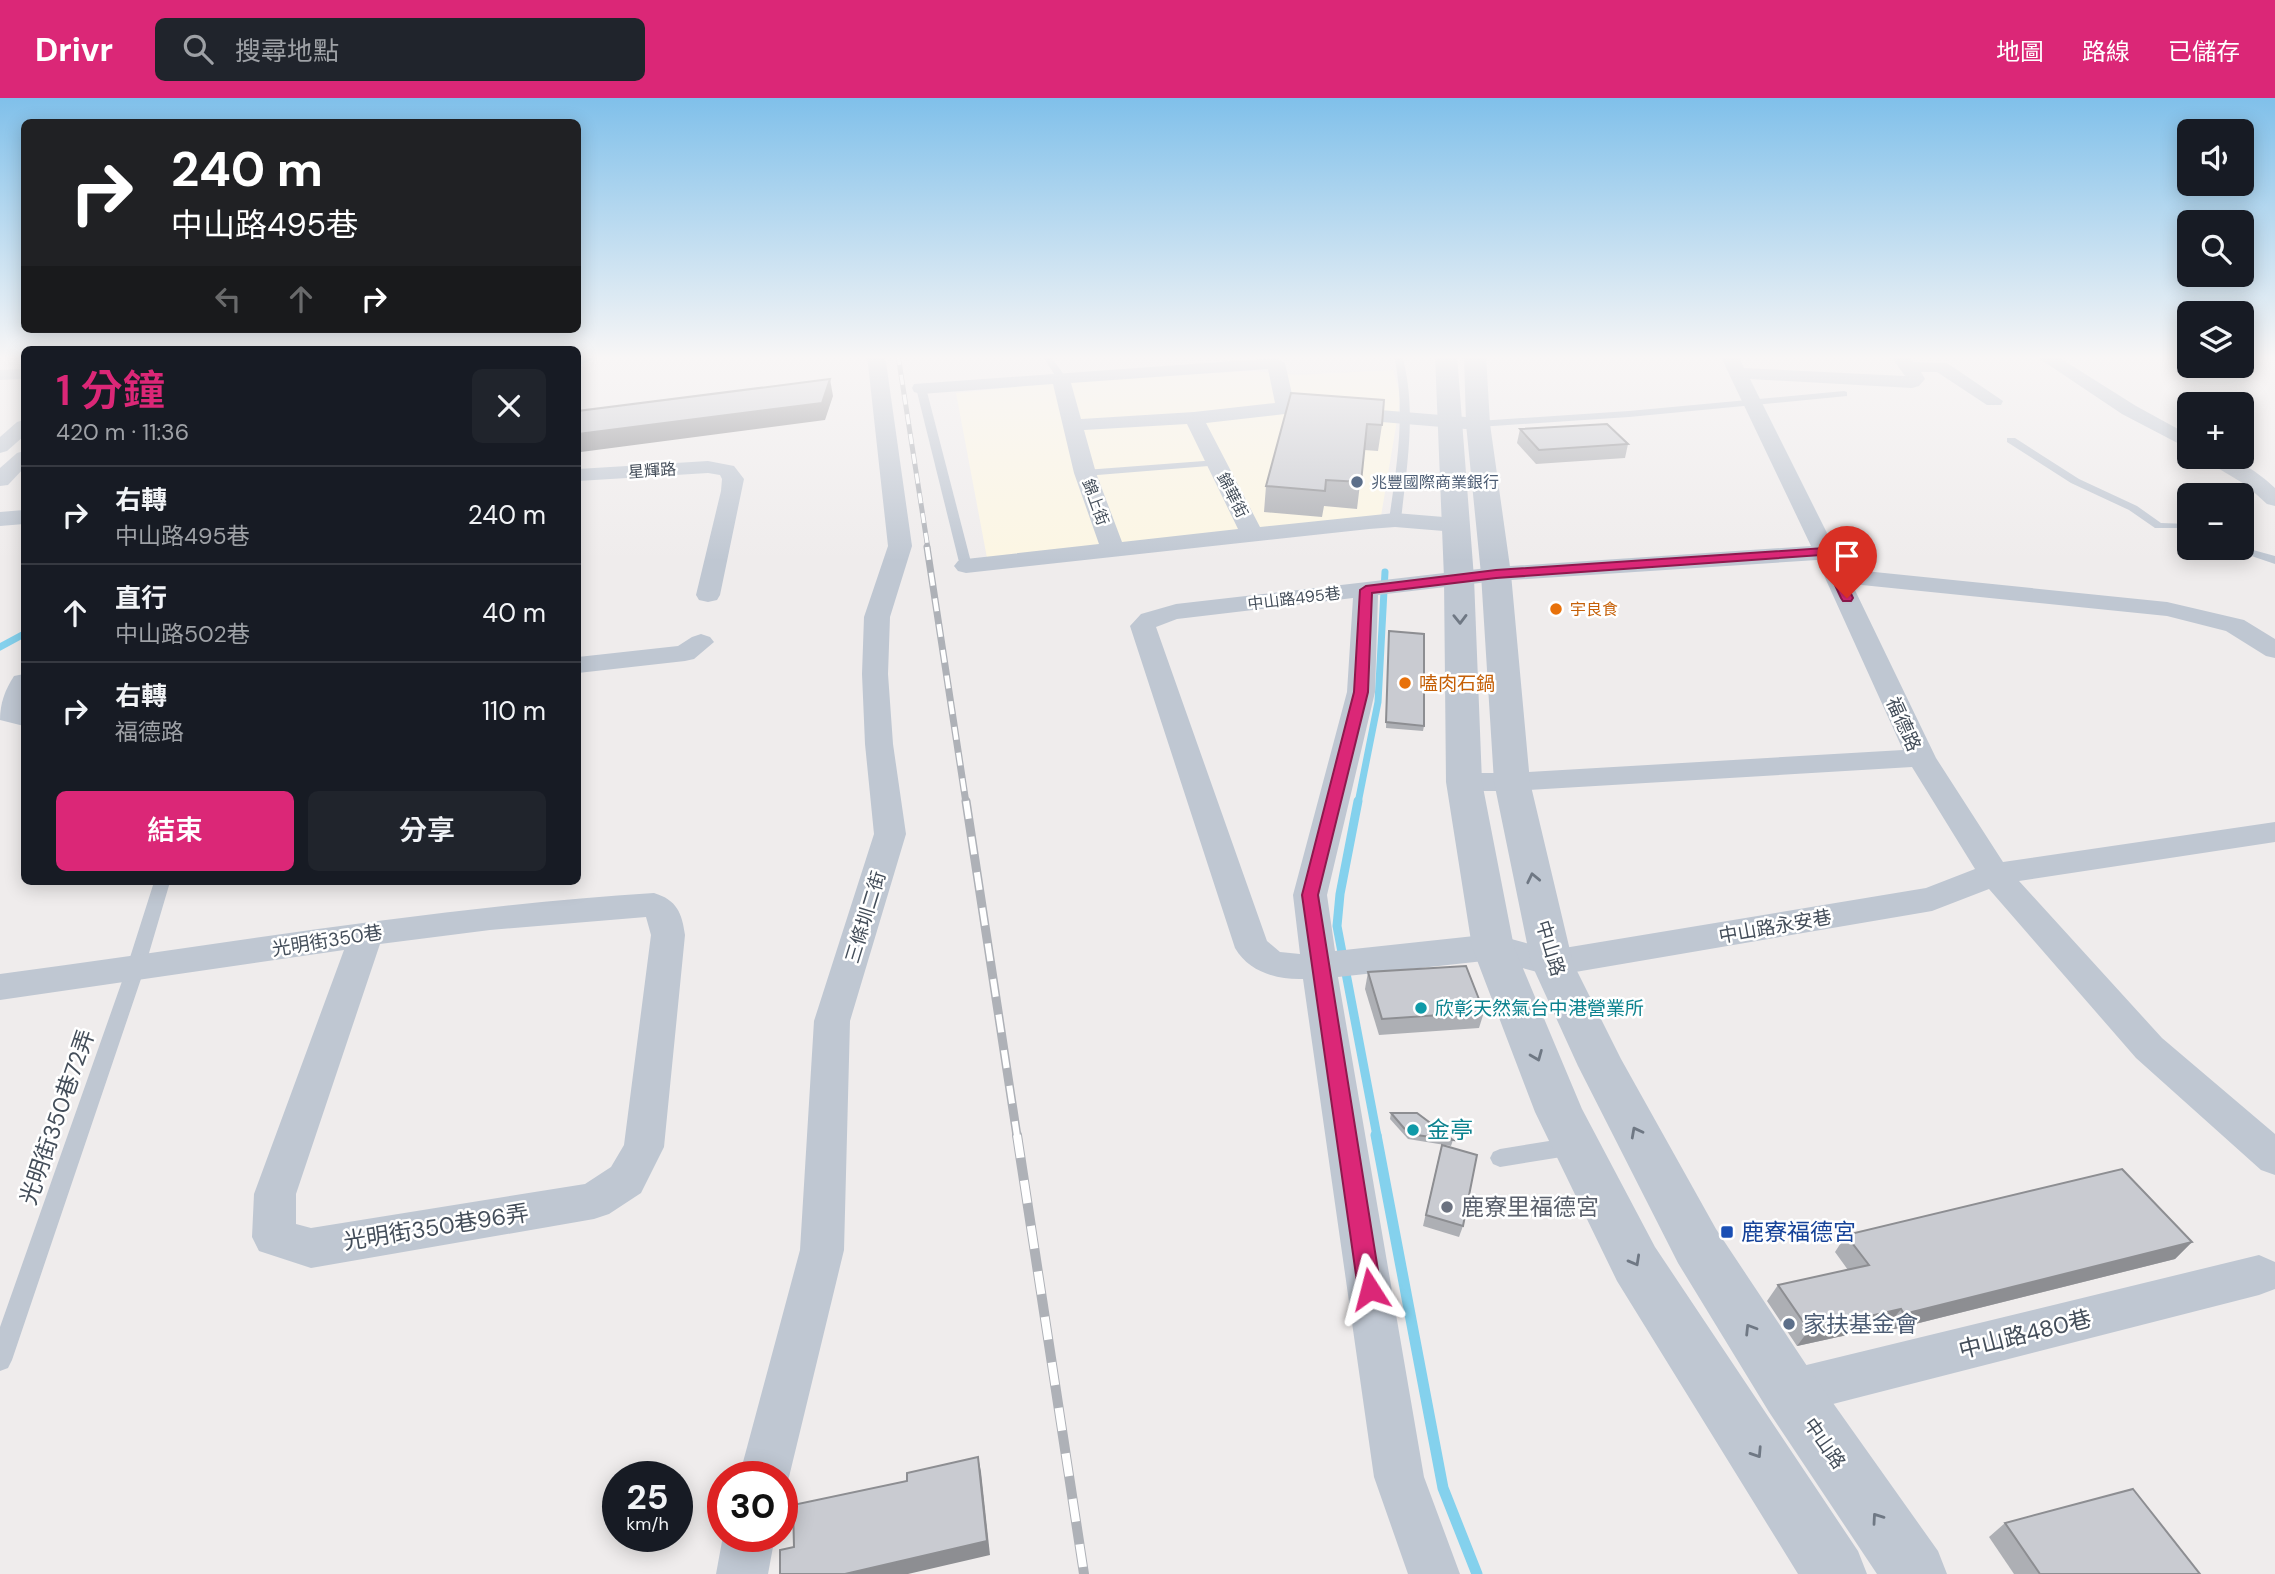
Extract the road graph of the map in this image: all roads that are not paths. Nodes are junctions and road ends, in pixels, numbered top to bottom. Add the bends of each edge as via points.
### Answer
1 (1464, 423) joint
2 (885, 424) edge
3 (930, 424) edge
4 (1093, 424) edge
5 (1197, 424) edge
6 (1405, 424) edge
7 (1764, 424) edge
8 (2154, 424) edge
9 (1074, 425) joint
10 (21, 429) edge
11 (2177, 436) edge
12 (2011, 440) dead end
13 (0, 447) edge
14 (21, 460) edge
15 (1217, 463) junction
16 (2234, 469) edge
17 (1085, 472) junction
18 (581, 475) edge
19 (0, 480) edge
20 (2275, 499) edge
21 (21, 517) edge
22 (0, 519) edge
23 (1395, 520) junction
24 (1456, 524) junction
25 (2177, 525) edge
26 (1253, 536) junction
27 (1113, 550) junction
28 (1825, 552) junction
29 (2254, 554) edge
30 (2275, 560) edge
31 (966, 566) joint
32 (1478, 576) junction
33 (1836, 576) junction
34 (1366, 590) junction
35 (708, 595) dead end
36 (701, 642) dead end
37 (2275, 650) edge
38 (581, 665) edge
39 (21, 688) edge
40 (21, 717) edge
41 (1921, 758) junction
42 (1464, 782) junction
43 (1512, 782) junction
44 (2275, 832) edge
45 (1994, 874) junction
46 (161, 885) edge
47 (654, 905) joint
48 (366, 933) junction
49 (1493, 947) junction
50 (1552, 963) junction
51 (1319, 966) junction
52 (135, 970) junction
53 (0, 987) edge
54 (1576, 1146) junction
55 (1500, 1158) dead end
56 (2275, 1158) edge
57 (2259, 1275) dead end
58 (0, 1360) edge
59 (1790, 1392) junction
60 (768, 1461) edge
61 (746, 1552) edge
62 (742, 1574) edge
63 (1434, 1574) edge
64 (1835, 1574) edge
65 (1915, 1574) edge

1 - 24 street, 中山路
1 - 32 street, 中山路
2 - 60 street, 三條圳二街 via 900,546 877,617 875,674 890,834 832,1021 822,1250
3 - 31 lane
4 - 9 street
5 - 15 street, 錦華街
6 - 23 lane
7 - 28 street, 福德路
8 - 11 street
9 - 17 street, 錦上街
10 - 13 street
12 - 25 lane via 2159,526
14 - 19 street
15 - 17 lane
15 - 26 street, 錦華街
16 - 20 street
17 - 27 street, 錦上街
18 - 35 street, 星輝路 via 708,467 727,470 733,479 732,491
21 - 22 street
23 - 24 street
23 - 26 street
24 - 32 street, 中山路
26 - 27 street
27 - 31 street
28 - 32 street, 中山路495巷
28 - 33 street, 福德路
29 - 30 lane
32 - 34 street, 中山路495巷
32 -> 42 street, 中山路
32 - 43 street, 中山路
33 - 37 street via 2167,609 2235,625
33 - 41 street, 福德路
34 - 51 street via 1361,692 1310,895
34 - 51 street, 中山路495巷 via 1176,612 1150,619 1143,626 1252,948 1268,961 1286,967
36 - 38 street via 685,653
39 - 40 street via 9,714
41 - 43 street, 福德路
41 - 45 street
42 - 43 street, 福德路
42 - 49 street, 中山路
50 -> 43 street, 中山路
44 - 45 street, 中山路永安巷
45 - 50 street, 中山路永安巷 via 1932,899
45 - 56 street via 2149,1048
46 - 52 lane, 光明街350巷72弄
47 - 48 street, 光明街350巷
47 - 48 street, 光明街350巷96弄 via 665,915 668,935 644,1147 626,1180 594,1201 311,1248 274,1237 275,1194
48 - 52 street, 光明街350巷
49 - 50 street
49 - 51 street
49 -> 54 street, 中山路
59 -> 50 street, 中山路 via 1697,1246
51 - 63 street via 1399,1477
52 - 53 street, 光明街350巷
52 - 58 lane, 光明街350巷72弄
54 - 55 lane
54 -> 64 street, 中山路 via 1636,1265
57 - 59 street, 中山路480巷
65 -> 59 street, 中山路
61 - 62 street

